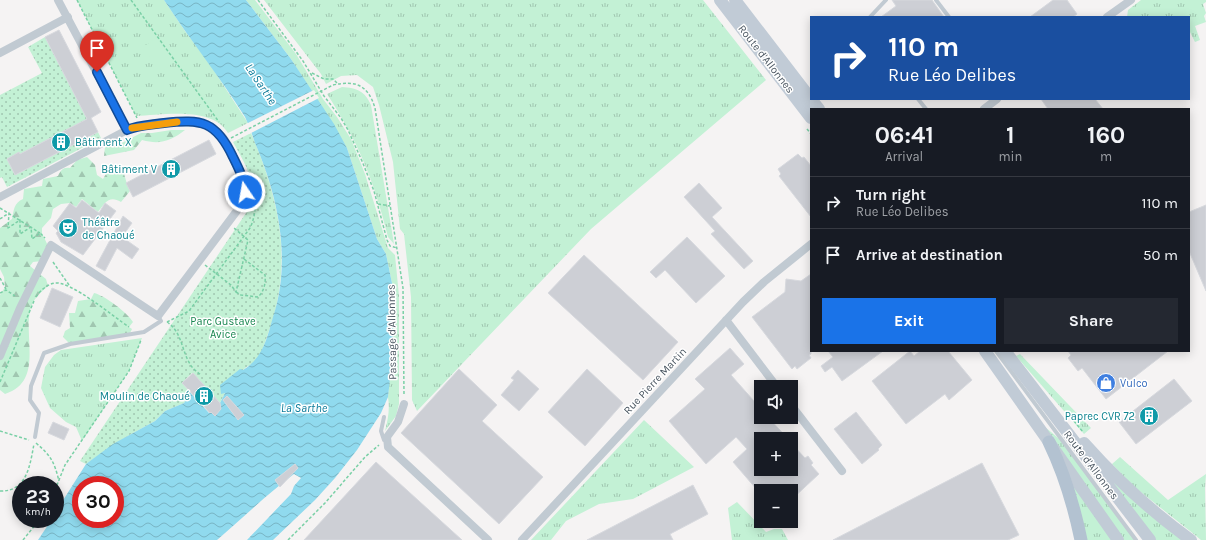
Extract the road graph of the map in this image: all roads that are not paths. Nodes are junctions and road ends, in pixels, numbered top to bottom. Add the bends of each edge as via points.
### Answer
1 (58, 0) edge
2 (720, 0) edge
3 (728, 0) edge
4 (735, 0) edge
5 (886, 0) edge
6 (936, 0) edge
7 (1131, 0) edge
8 (871, 16) edge
9 (948, 16) edge
10 (1108, 16) edge
11 (68, 17) junction
12 (0, 53) edge
13 (810, 98) edge
14 (812, 100) edge
15 (919, 100) edge
16 (997, 100) edge
17 (811, 108) edge
18 (818, 108) edge
19 (925, 108) edge
20 (985, 108) edge
21 (810, 117) edge
22 (127, 130) junction
23 (0, 197) edge
24 (810, 245) edge
25 (158, 316) junction
26 (726, 320) junction
27 (986, 352) edge
28 (997, 352) edge
29 (1006, 352) edge
30 (0, 356) edge
31 (772, 380) edge
32 (1040, 399) junction
33 (404, 404) road end
34 (798, 414) edge
35 (384, 417) dead end
36 (34, 439) road end
37 (386, 441) junction
38 (1049, 442) junction
39 (842, 471) dead end
40 (488, 540) edge
41 (522, 540) edge
42 (1080, 540) edge
43 (1118, 540) edge
44 (1136, 540) edge
45 (1150, 540) edge
46 (1191, 540) edge

1 - 11 street
2 - 21 main road, Route d'Allonnes
3 - 17 lane
4 - 13 main road, Route d'Allonnes
5 - 8 lane
6 - 9 lane
7 - 10 street
11 - 12 street
11 - 22 street
14 - 18 main road, Route d'Allonnes
15 - 19 lane
16 - 20 street
22 - 23 street
22 - 25 street via 141,126 195,122 204,124 219,133 226,142 242,174 245,192 243,201
24 - 26 street, Rue Pierre Martin via 764,282
25 - 30 street via 55,247 20,308
25 - 36 lane via 161,322 144,332 70,344 44,353 31,386 30,400 39,413
26 - 31 street
26 - 41 street, Rue Pierre Martin
27 - 38 main road, Route d'Allonnes
28 - 44 lane
29 - 32 main road, Route d'Allonnes
32 - 45 main road, Route d'Allonnes
32 - 46 main road via 1102,464
33 - 37 street via 398,422
34 - 39 street
35 - 37 lane via 381,431
37 - 40 street via 396,456
38 - 42 main road via 1062,468 1076,515
38 - 43 main road, Route d'Allonnes

